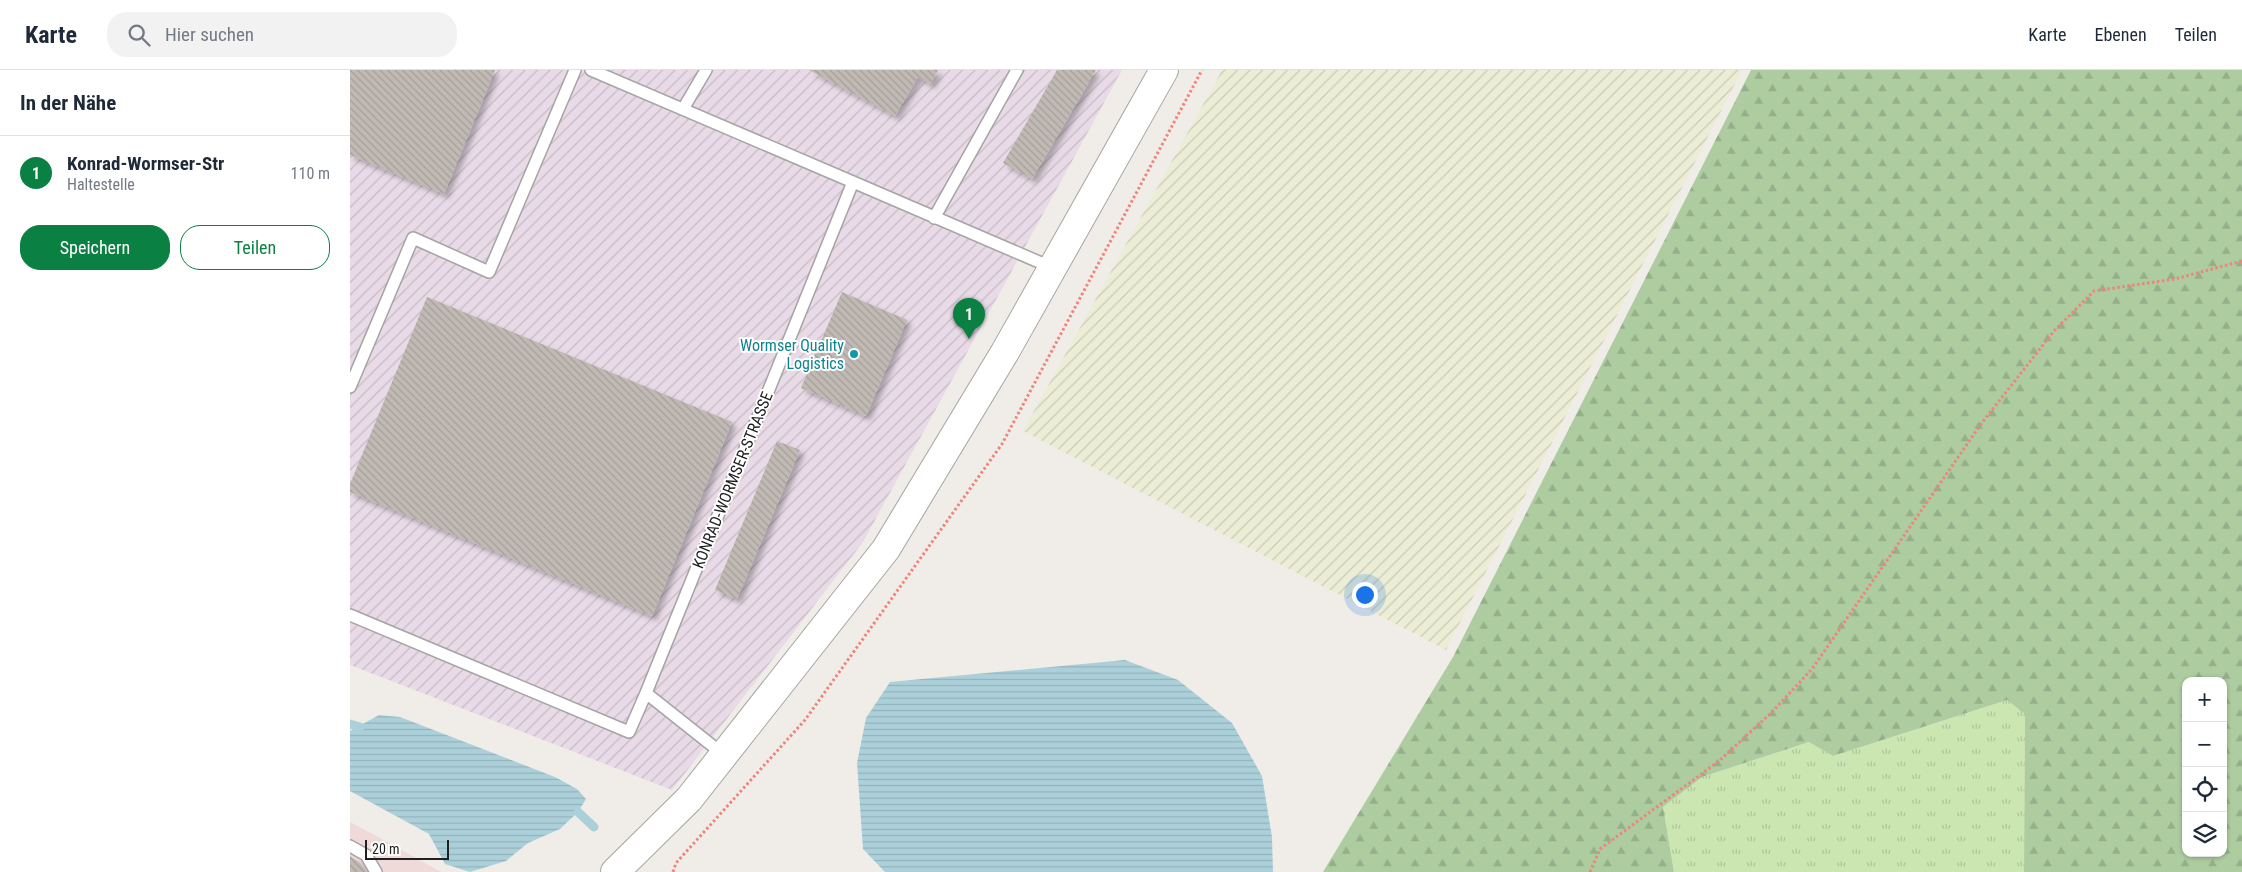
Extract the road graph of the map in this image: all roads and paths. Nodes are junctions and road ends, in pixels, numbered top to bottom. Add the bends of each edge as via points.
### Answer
1 (575, 70) edge
2 (591, 70) edge
3 (706, 70) edge
4 (1017, 70) edge
5 (1164, 70) edge
6 (683, 110) junction
7 (853, 182) junction
8 (934, 218) junction
9 (2242, 261) edge
10 (1053, 268) junction
11 (350, 387) edge
12 (350, 615) edge
13 (646, 692) junction
14 (724, 755) junction
15 (350, 846) edge
16 (376, 872) edge
17 (615, 872) edge
18 (1590, 872) edge

1 - 11 lane via 489,272 414,238
2 - 6 lane
3 - 6 lane
4 - 8 lane
5 - 10 street
6 - 7 lane
7 - 8 lane
7 - 13 lane, KONRAD-WORMSER-STRASSE
8 - 10 lane
9 - 18 path via 2175,279 2094,291 2054,331 1981,424 1812,669 1719,761 1600,849
10 - 14 street via 886,549
12 - 13 lane, KONRAD-WORMSER-STRASSE via 630,732
13 - 14 lane
14 - 17 street via 689,799
15 - 16 lane via 366,855

